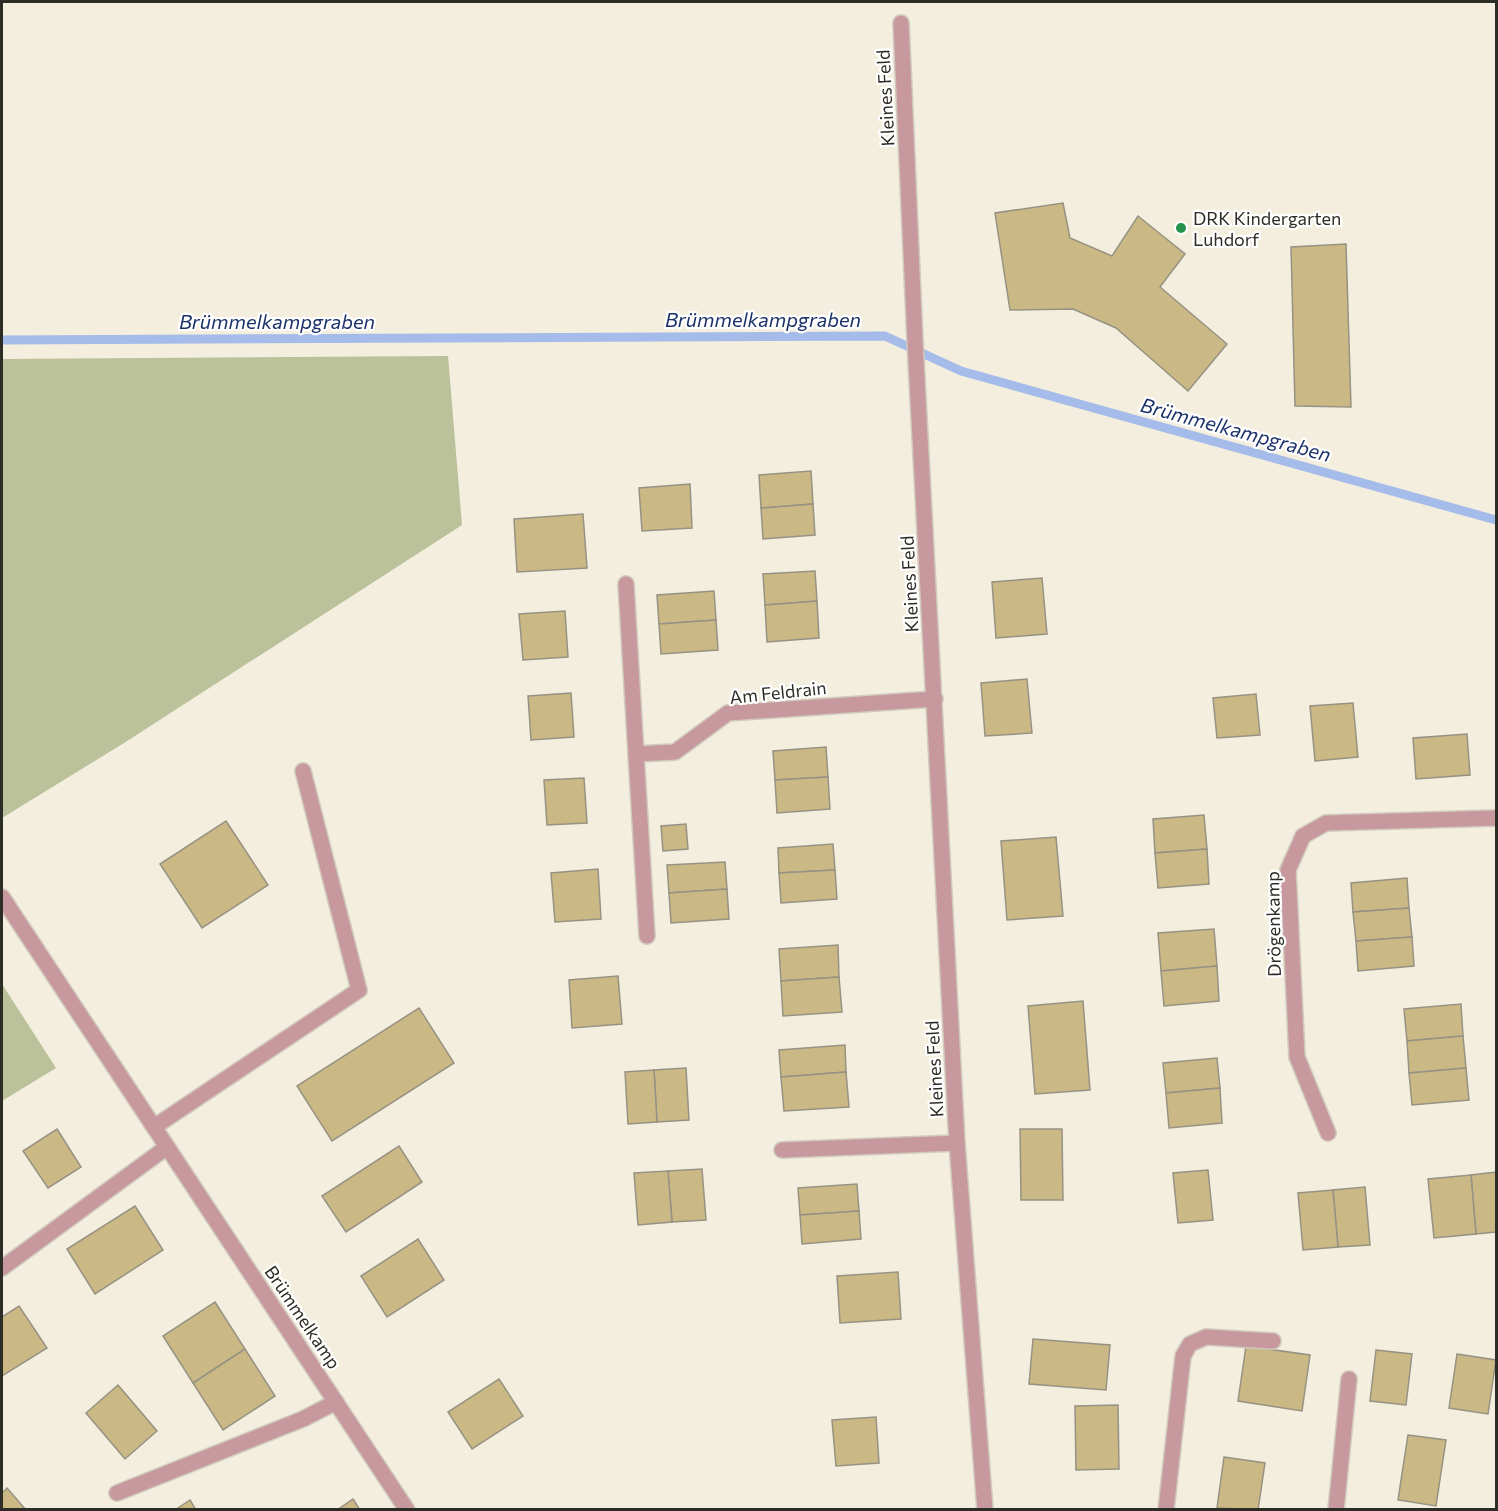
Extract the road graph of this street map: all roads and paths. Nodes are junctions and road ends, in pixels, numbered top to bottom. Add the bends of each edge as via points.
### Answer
1 (901, 23) dead end
2 (626, 584) dead end
3 (935, 699) junction
4 (636, 754) junction
5 (303, 771) dead end
6 (1497, 818) edge
7 (2, 897) edge
8 (647, 936) dead end
9 (154, 1127) junction
10 (1328, 1133) dead end
11 (957, 1143) junction
12 (167, 1147) junction
13 (782, 1150) dead end
14 (2, 1268) edge
15 (1273, 1341) dead end
16 (1349, 1379) dead end
17 (336, 1402) junction
18 (117, 1493) dead end
19 (407, 1509) edge
20 (985, 1509) edge
21 (1166, 1509) edge
22 (1336, 1509) edge

1 - 3 street, Kleines Feld
2 - 4 street
3 - 4 street, Am Feldrain via 728,713 675,752
3 - 11 street, Kleines Feld
4 - 8 street
5 - 9 street via 359,990
6 - 10 street, Drögenkamp via 1326,823 1303,836 1288,870 1298,1057
7 - 9 street, Brümmelkamp
9 - 12 street, Brümmelkamp
11 - 13 street, Kleines Feld
11 - 20 street, Kleines Feld
12 - 14 street
12 - 17 street, Brümmelkamp
15 - 21 street via 1206,1337 1190,1344 1183,1356
16 - 22 street
17 - 18 street via 303,1419
17 - 19 street, Brümmelkamp

